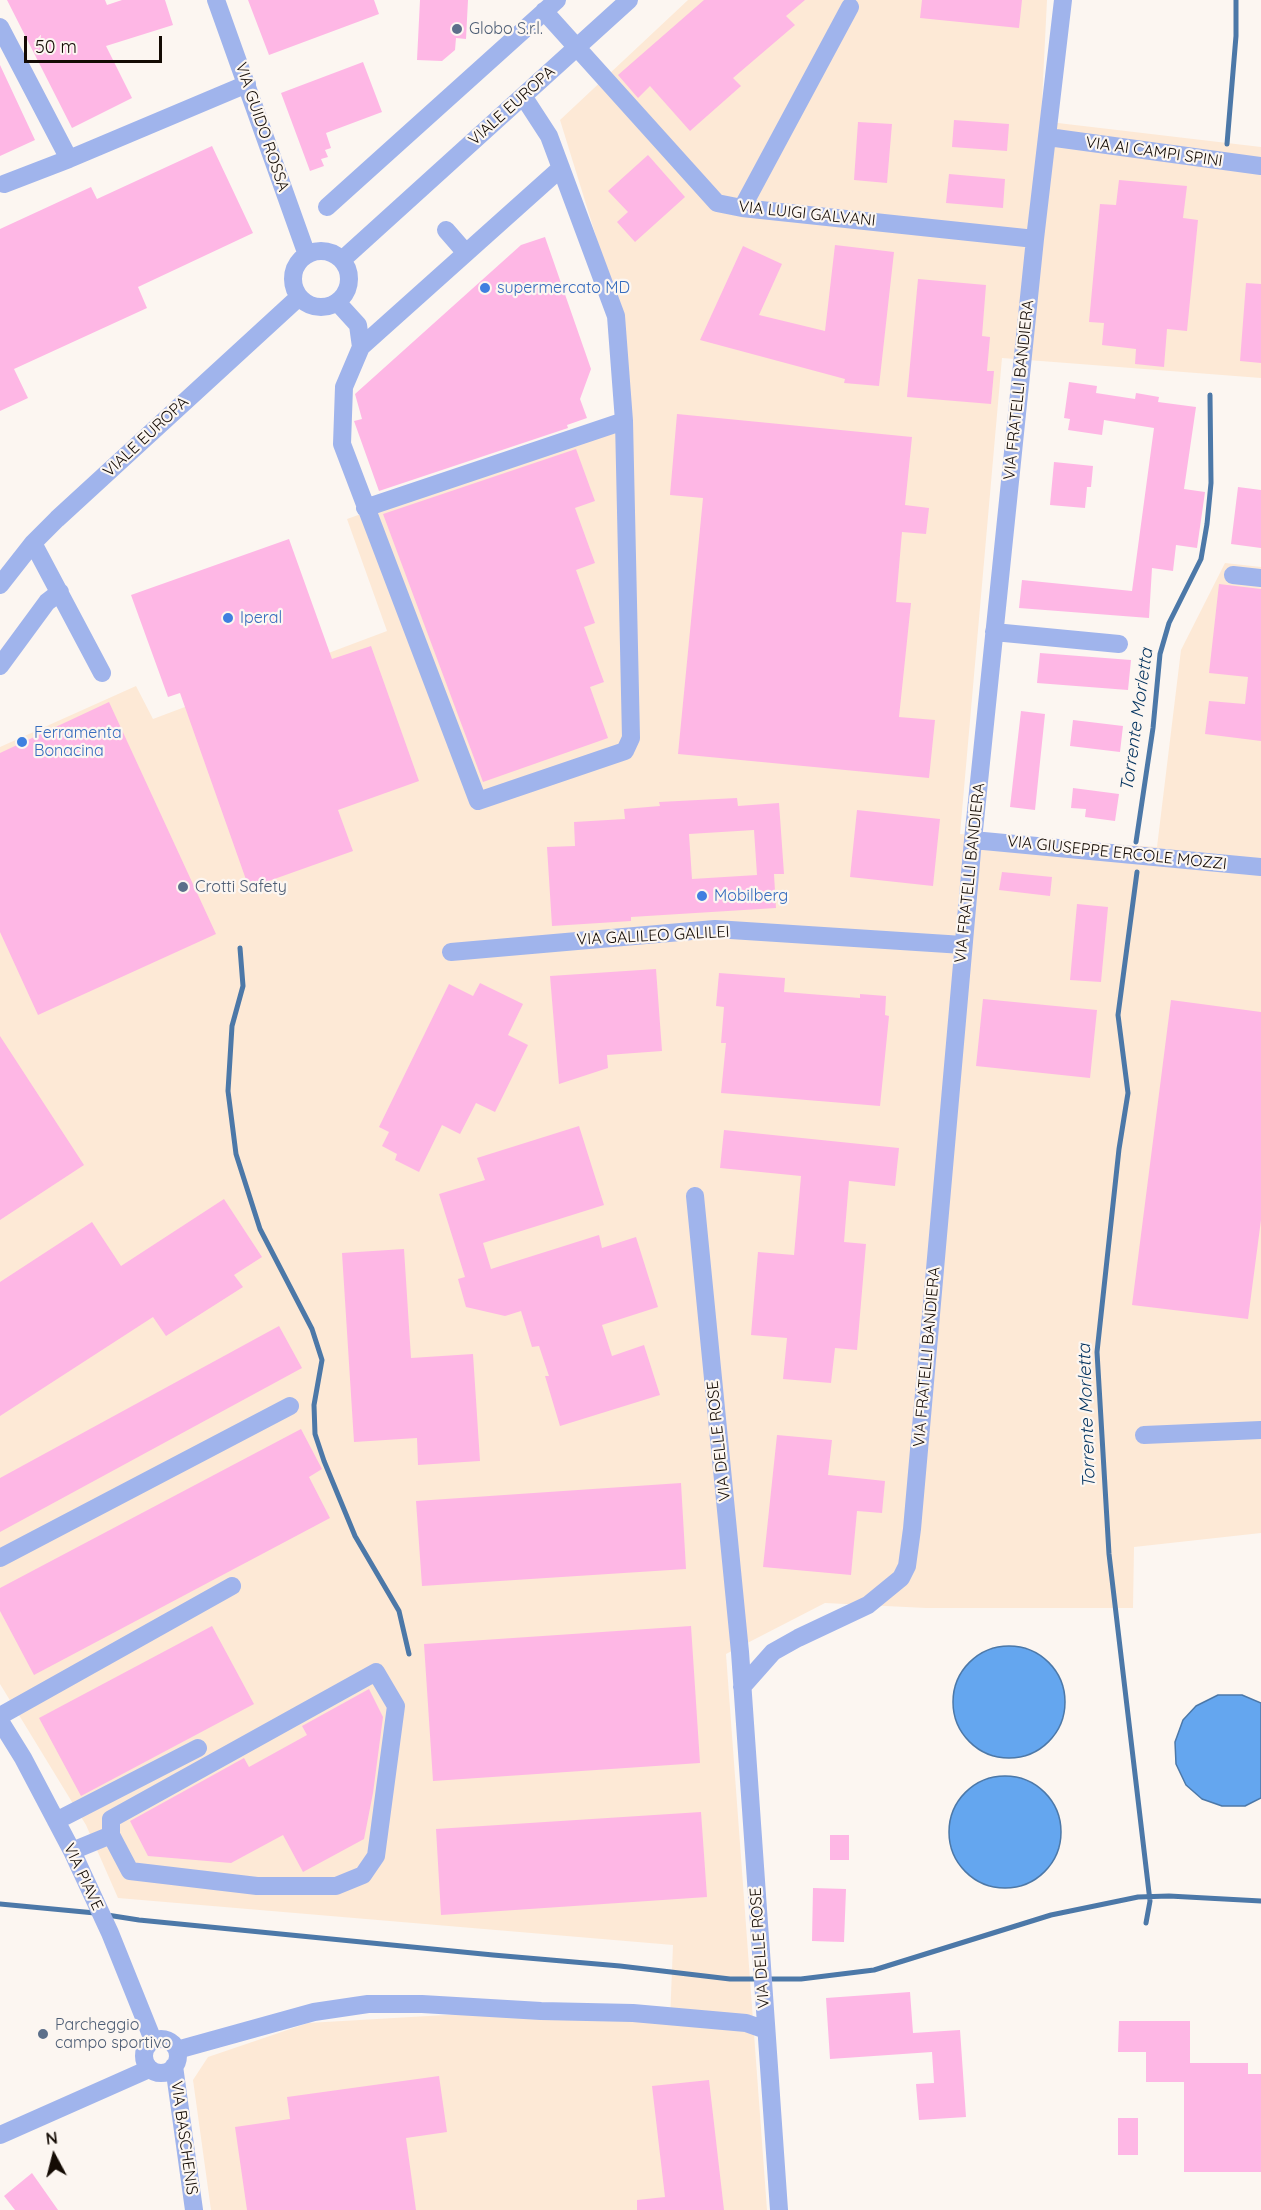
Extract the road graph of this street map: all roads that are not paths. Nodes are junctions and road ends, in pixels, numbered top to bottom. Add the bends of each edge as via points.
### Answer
1 (216, 0) edge
2 (629, 0) edge
3 (1063, 0) edge
4 (551, 6) edge
5 (850, 7) dead end
6 (0, 27) edge
7 (577, 48) junction
8 (248, 84) junction
9 (523, 96) junction
10 (1048, 137) junction
11 (69, 159) junction
12 (1261, 166) edge
13 (561, 168) junction
14 (4, 184) dead end
15 (327, 207) dead end
16 (742, 208) junction
17 (446, 230) dead end
18 (1035, 239) junction
19 (466, 254) junction
20 (307, 255) junction
21 (342, 260) junction
22 (299, 297) junction
23 (337, 302) junction
24 (361, 347) junction
25 (624, 421) junction
26 (365, 508) junction
27 (33, 543) junction
28 (1233, 575) dead end
29 (1261, 579) edge
30 (0, 585) edge
31 (60, 592) junction
32 (994, 632) junction
33 (1119, 644) dead end
34 (0, 666) edge
35 (102, 673) dead end
36 (973, 840) junction
37 (1261, 867) edge
38 (963, 945) junction
39 (451, 952) dead end
40 (695, 1196) dead end
41 (290, 1406) dead end
42 (1261, 1430) edge
43 (1144, 1435) dead end
44 (0, 1558) edge
45 (232, 1586) dead end
46 (742, 1687) junction
47 (0, 1716) edge
48 (0, 1721) edge
49 (198, 1748) dead end
50 (56, 1821) junction
51 (111, 1835) junction
52 (72, 1851) junction
53 (766, 2030) junction
54 (153, 2040) junction
55 (176, 2058) junction
56 (149, 2069) junction
57 (0, 2135) edge
58 (194, 2210) edge
59 (779, 2210) edge

1 - 8 street, VIA GUIDO ROSSA
2 - 7 street, VIALE EUROPA
3 - 10 street, VIA FRATELLI BANDIERA
4 - 7 street, VIA LUIGI GALVANI
4 - 15 street
5 - 16 street
6 - 11 street
7 - 9 street, VIALE EUROPA
7 - 16 street, VIA LUIGI GALVANI via 717,203
8 - 11 street
8 - 20 street, VIA GUIDO ROSSA
9 - 13 street via 549,136
9 - 21 street, VIALE EUROPA
10 - 12 street, VIA AI CAMPI SPINI
10 - 18 street, VIA FRATELLI BANDIERA
11 - 14 street
13 - 19 street
13 - 25 street via 616,316
16 - 18 street, VIA LUIGI GALVANI
17 - 19 street
18 - 32 street, VIA FRATELLI BANDIERA
19 - 24 street
20 - 21 street via 326,251
20 - 22 street via 297,264 293,278
21 - 23 street via 347,268 348,287
22 - 23 street via 313,306
22 - 27 street, VIALE EUROPA
23 - 24 street via 358,326
24 - 26 street via 344,387 342,444
25 - 26 street
25 - 26 street via 631,738 625,751 478,801
27 - 30 street, VIALE EUROPA
27 - 31 street
28 - 29 street
31 - 34 street via 47,602
31 - 35 street
32 - 33 street
32 - 36 street, VIA FRATELLI BANDIERA
36 - 37 street, VIA GIUSEPPE ERCOLE MOZZI
36 - 38 street, VIA FRATELLI BANDIERA
38 - 39 street, VIA GALILEO GALILEI via 715,929
38 - 46 street, VIA FRATELLI BANDIERA via 907,1566 901,1578 868,1605 773,1652
40 - 46 street, VIA DELLE ROSE
41 - 44 street
42 - 43 street
45 - 47 street
46 - 53 street, VIA DELLE ROSE
48 - 50 street, VIA PIAVE
49 - 50 street
50 - 52 street, VIA PIAVE
51 - 51 street via 130,1871 256,1886 336,1886 363,1875 376,1856 396,1706 376,1672 111,1819
51 - 52 street
52 - 54 street, VIA PIAVE
53 - 55 street via 746,2023 633,2013 368,2004 314,2012
53 - 59 street, VIA DELLE ROSE
54 - 55 street via 165,2039 174,2045
54 - 56 street via 143,2054
55 - 56 street via 165,2073
55 - 58 street, VIA BASCHENIS
56 - 57 street

